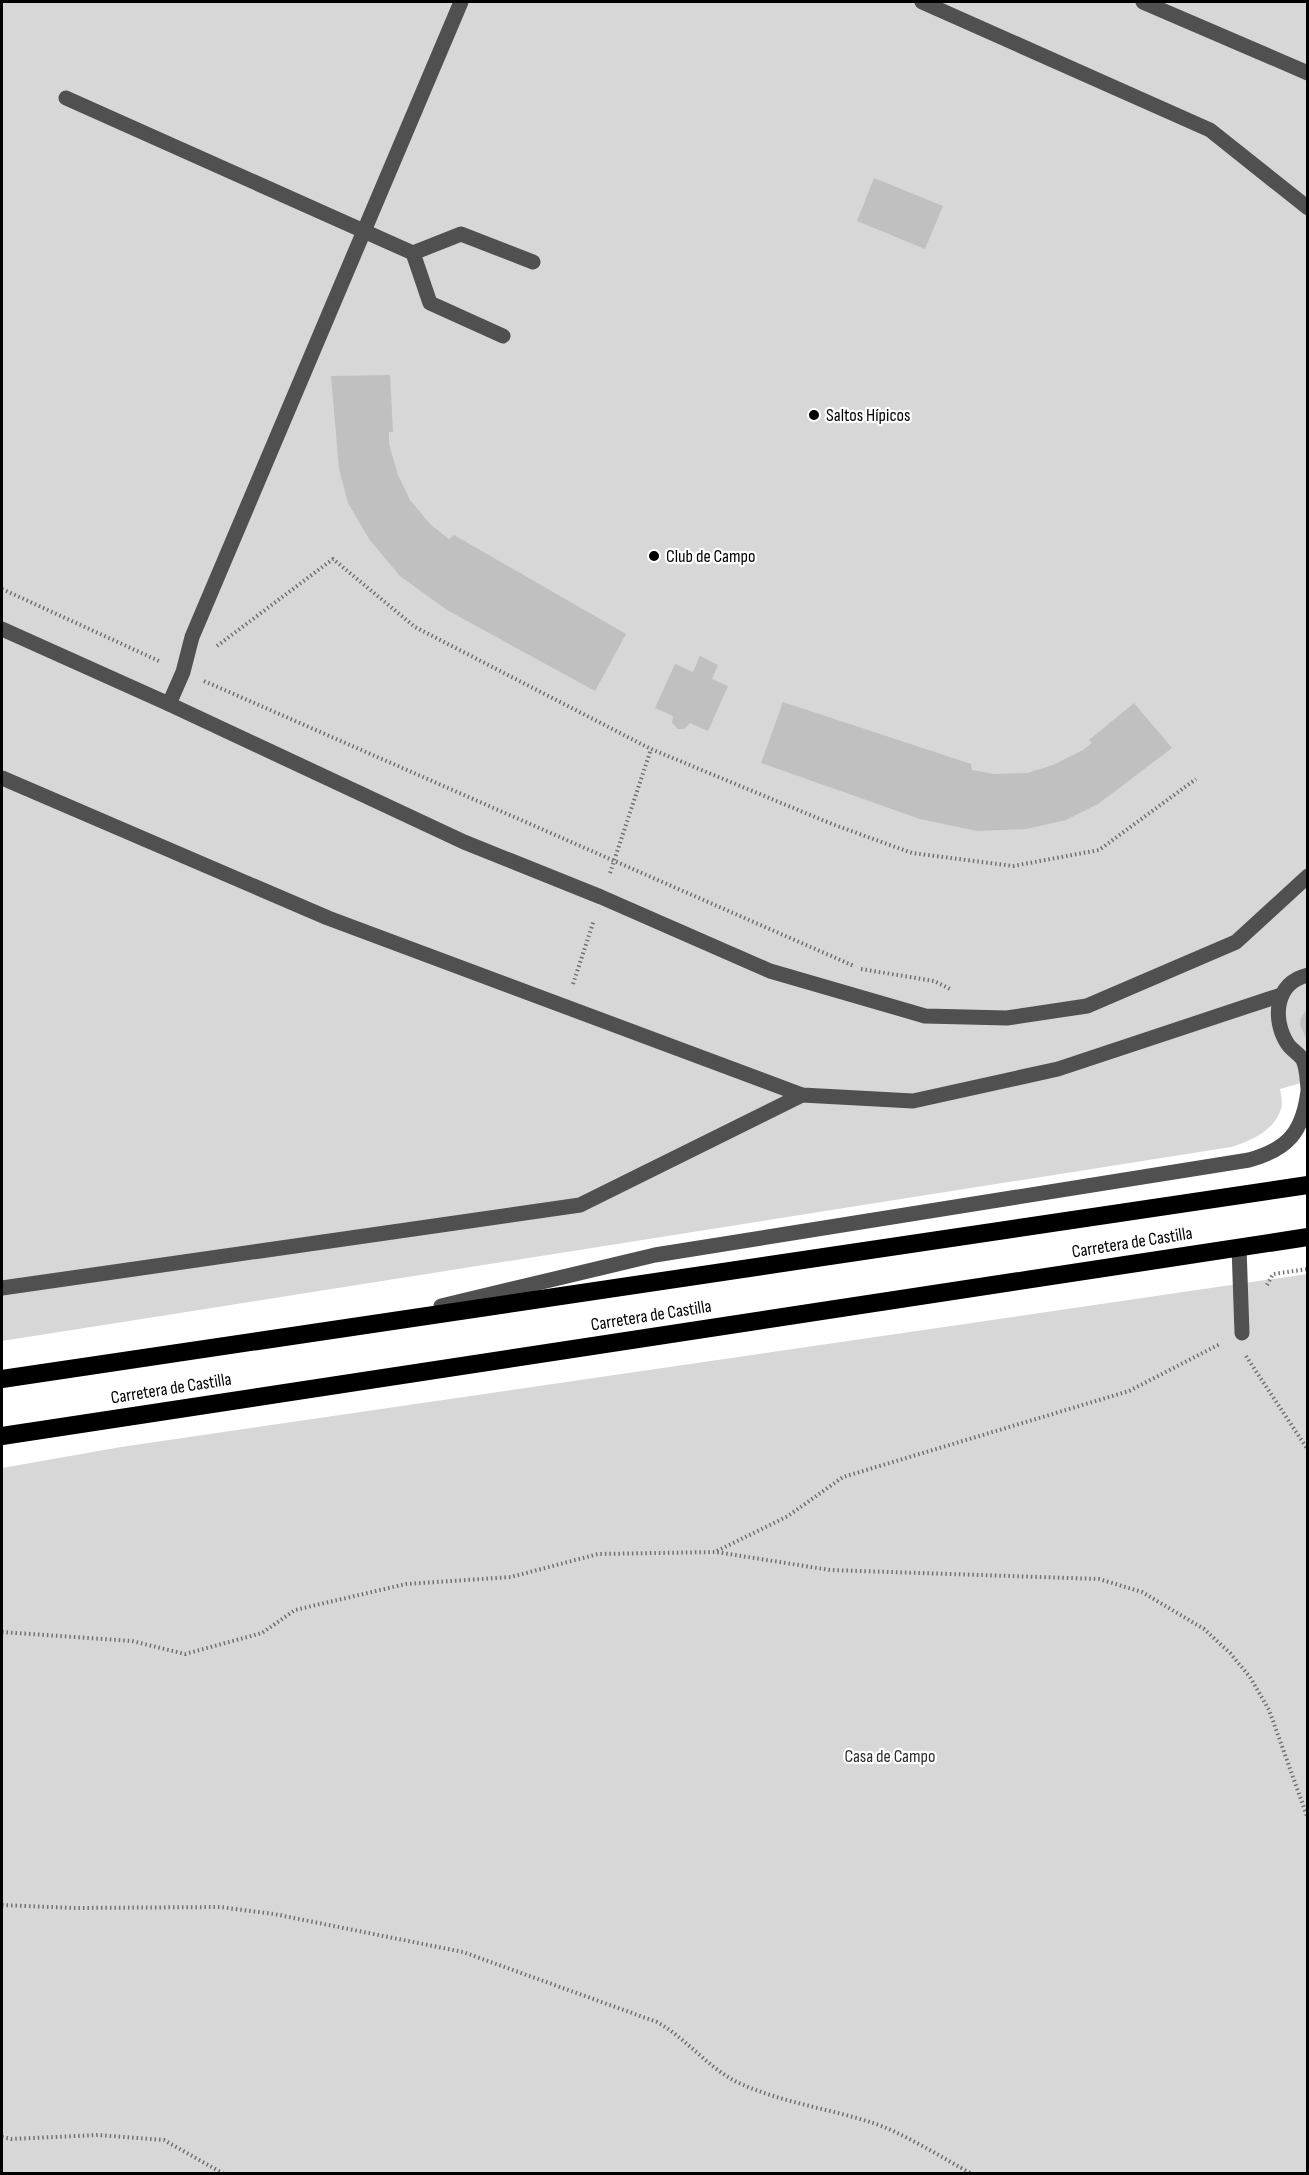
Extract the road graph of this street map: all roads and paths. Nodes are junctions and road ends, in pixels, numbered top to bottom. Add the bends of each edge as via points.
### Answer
1 (461, 2) edge
2 (922, 2) edge
3 (1143, 2) edge
4 (1308, 73) edge
5 (66, 98) dead end
6 (1308, 208) edge
7 (365, 232) junction
8 (413, 253) junction
9 (533, 262) dead end
10 (502, 336) dead end
11 (2, 589) edge
12 (2, 629) edge
13 (183, 672) junction
14 (169, 704) junction
15 (2, 778) edge
16 (1196, 779) dead end
17 (1308, 876) edge
18 (1308, 975) edge
19 (955, 992) dead end
20 (1281, 995) junction
21 (1308, 1089) edge
22 (802, 1095) junction
23 (1308, 1185) edge
24 (1308, 1237) edge
25 (1239, 1247) junction
26 (2, 1288) edge
27 (365, 1325) junction
28 (1242, 1333) junction
29 (2, 1379) edge
30 (2, 1436) edge
31 (1308, 1450) edge
32 (716, 1552) junction
33 (2, 1632) edge
34 (1308, 1819) edge
35 (2, 1905) edge
36 (2, 2137) edge
37 (224, 2174) edge
38 (972, 2174) edge

1 - 7 lane
2 - 6 lane via 1210,130
3 - 4 lane
5 - 7 lane
7 - 8 lane
7 - 13 lane via 192,637
8 - 9 lane via 461,234
8 - 10 lane via 430,303
11 - 13 path
12 - 14 lane
13 - 14 lane
13 - 16 path via 333,559 415,627 651,749 912,854 1013,866 1099,850
13 - 19 path via 858,968 934,981
14 - 17 lane via 464,842 770,971 925,1016 1007,1018 1087,1006 1236,942
15 - 22 lane via 328,918
18 - 20 lane via 1298,977
20 - 21 lane via 1277,1021 1288,1046 1303,1060
20 - 22 lane via 1058,1069 913,1101
21 - 27 lane via 1305,1113 1294,1134 1267,1155 1249,1160 654,1255
22 - 26 lane via 580,1205
23 - 27 highway, Carretera de Castilla
24 - 25 highway, Carretera de Castilla
25 - 28 lane
25 - 30 highway, Carretera de Castilla
27 - 29 highway, Carretera de Castilla
28 - 31 path via 1244,1353
28 - 32 path via 1129,1391 843,1477 788,1516
32 - 33 path via 598,1554 511,1577 406,1584 295,1610 262,1633 185,1654 132,1641
32 - 34 path via 830,1570 1099,1579 1142,1592 1204,1629 1250,1677 1269,1710
35 - 38 path via 220,1907 463,1952 657,2022 736,2081 781,2098 873,2122
36 - 37 path via 98,2135 164,2140

